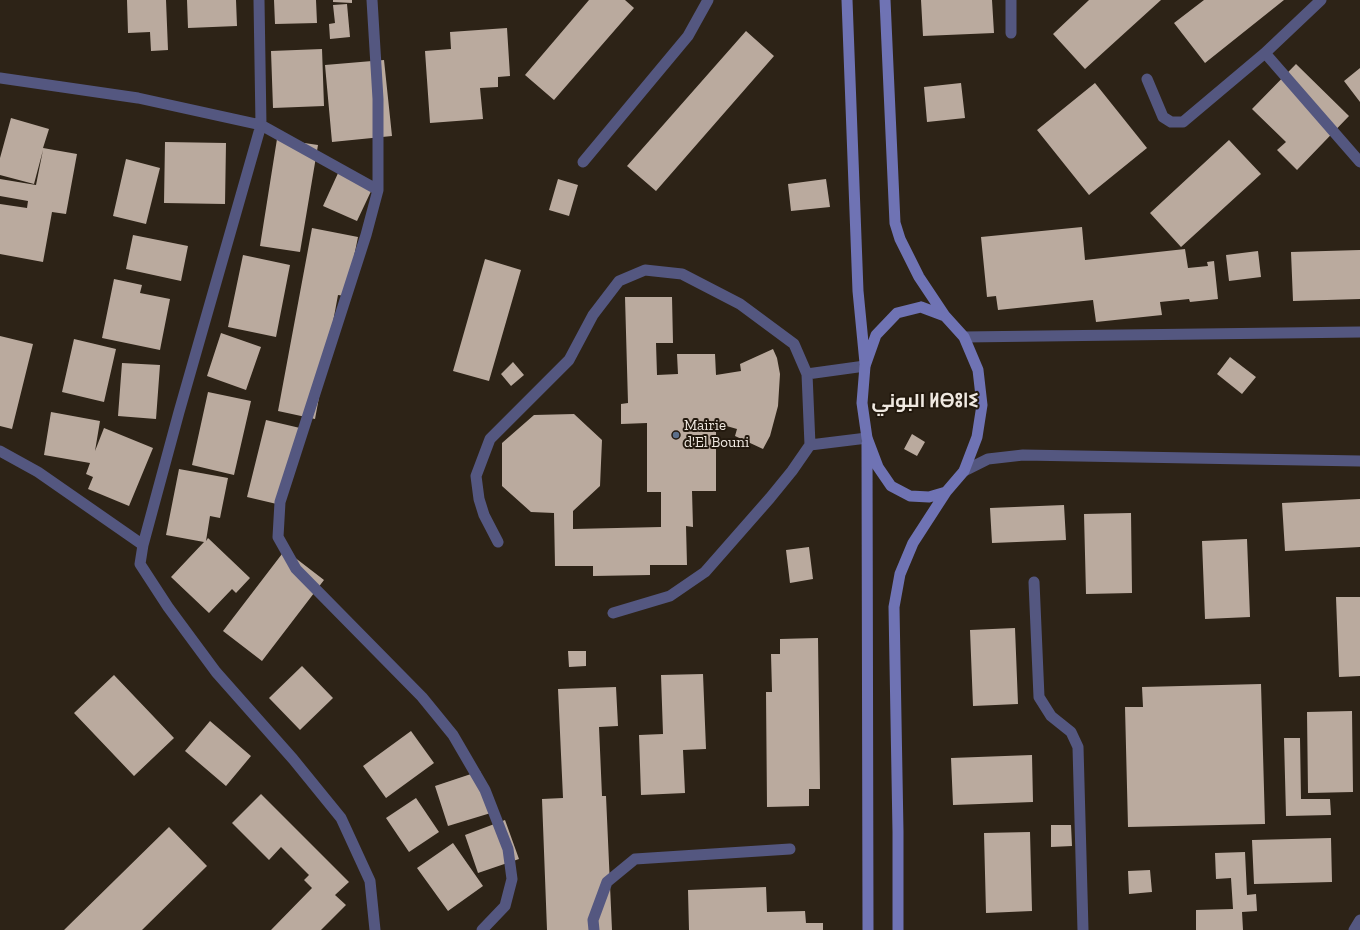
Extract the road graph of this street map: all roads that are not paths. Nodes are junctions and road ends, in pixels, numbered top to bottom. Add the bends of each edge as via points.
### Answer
1 (258, 0) edge
2 (372, 0) edge
3 (708, 0) edge
4 (847, 0) edge
5 (885, 0) edge
6 (1011, 0) edge
7 (1320, 0) edge
8 (1011, 33) dead end
9 (1265, 53) junction
10 (0, 78) edge
11 (1147, 79) dead end
12 (261, 126) junction
13 (582, 162) dead end
14 (1360, 162) edge
15 (378, 190) junction
16 (945, 316) junction
17 (1360, 332) edge
18 (964, 337) junction
19 (865, 366) junction
20 (807, 374) junction
21 (867, 438) junction
22 (810, 445) junction
23 (0, 451) edge
24 (1360, 461) edge
25 (964, 470) junction
26 (946, 492) junction
27 (498, 542) dead end
28 (143, 545) junction
29 (1034, 582) dead end
30 (613, 613) dead end
31 (790, 849) dead end
32 (1360, 920) edge
33 (375, 930) edge
34 (482, 930) edge
35 (594, 930) edge
36 (868, 930) edge
37 (898, 930) edge
38 (1082, 930) edge
39 (1354, 930) edge

1 - 12 street
2 - 15 street via 378,99
3 - 13 street via 688,36
4 - 19 main road via 858,291
5 - 16 main road via 895,223 919,277
6 - 8 street
7 - 9 street
9 - 11 street via 1183,122 1171,122 1163,117
9 - 14 street
10 - 12 street via 138,98
12 - 15 street
12 - 28 street
15 - 34 street via 366,235 280,502 278,537 296,569 422,697 453,735 485,790 508,849 512,879 505,906
16 - 18 main road
16 - 19 main road via 921,307 897,313 876,335
17 - 18 street
18 - 25 main road via 978,370 982,405 977,437
19 - 20 street
19 - 21 main road via 862,403
20 - 22 street
20 - 27 street via 794,344 740,304 682,274 645,270 619,281 593,315 569,360 490,439 476,476 484,515
21 - 22 street
21 - 26 main road via 878,467 891,486 910,496 929,497
21 - 36 main road
22 - 30 street via 770,498 705,572 670,596
23 - 28 street via 38,472
24 - 25 street via 1023,455 988,459
25 - 26 main road
26 - 37 main road via 913,543 900,574 894,607
28 - 33 street via 140,564 168,607 216,672 294,759 341,818 370,881
29 - 38 street via 1039,698 1051,716 1072,732 1078,748
31 - 35 street via 635,859 607,882 593,920
32 - 39 street

